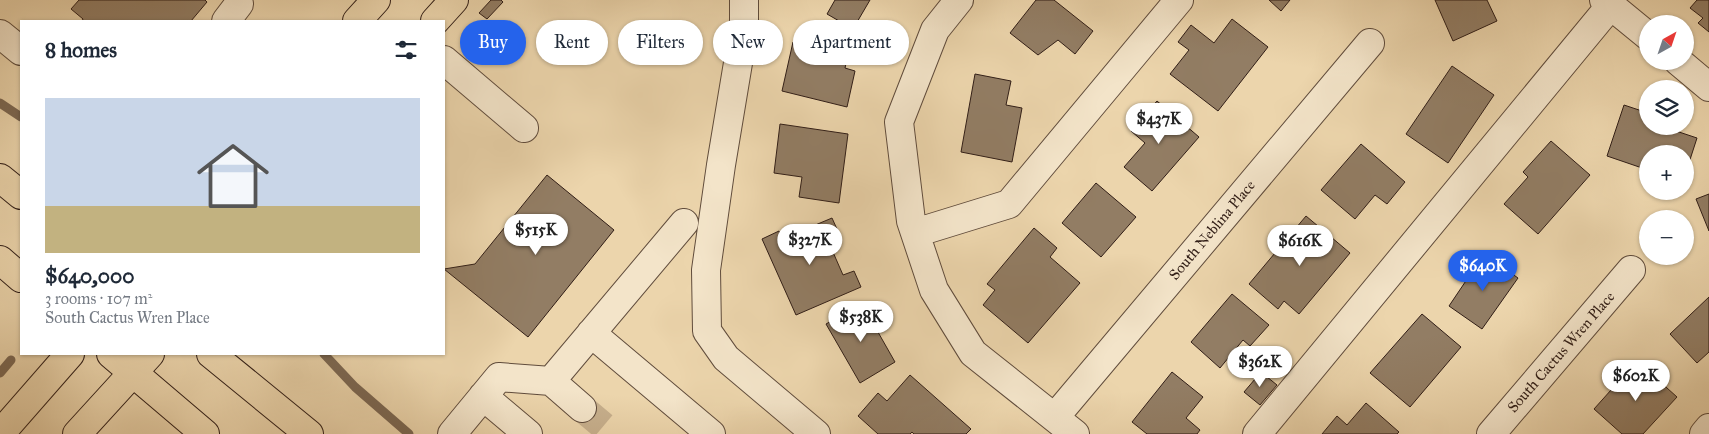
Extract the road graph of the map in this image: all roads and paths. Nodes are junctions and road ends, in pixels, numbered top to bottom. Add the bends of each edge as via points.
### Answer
1 (376, 0) edge
2 (454, 0) edge
3 (744, 0) edge
4 (958, 0) edge
5 (1179, 0) edge
6 (1608, 3) edge
7 (358, 20) edge
8 (436, 20) edge
9 (1639, 29) edge
10 (1370, 43) dead end
11 (445, 61) edge
12 (1689, 70) edge
13 (1709, 87) edge
14 (524, 128) dead end
15 (0, 178) edge
16 (20, 194) edge
17 (684, 223) dead end
18 (915, 233) junction
19 (0, 260) edge
20 (1631, 270) dead end
21 (20, 277) edge
22 (591, 333) junction
23 (69, 355) edge
24 (114, 355) edge
25 (212, 355) edge
26 (141, 363) edge
27 (551, 381) junction
28 (482, 396) junction
29 (582, 408) tunnel mouth
30 (1065, 426) edge
31 (1709, 428) edge
32 (0, 434) edge
33 (77, 434) edge
34 (205, 434) edge
35 (309, 434) edge
36 (452, 434) edge
37 (528, 434) edge
38 (711, 434) edge
39 (816, 434) edge
40 (1257, 434) edge
41 (1491, 434) edge
42 (1704, 434) edge

1 - 7 main road
2 - 8 main road
3 - 39 street via 744,27 706,270 707,331 726,358
4 - 18 street via 935,30 899,122
5 - 18 street via 1009,204
6 - 9 street
6 - 40 street
10 - 30 street, South Neblina Place
11 - 14 street
12 - 13 street
15 - 16 main road
17 - 22 street
18 - 30 street via 934,290 973,353
19 - 21 main road
20 - 41 street, South Cactus Wren Place
22 - 27 street
22 - 38 street
23 - 32 main road
24 - 26 main road
25 - 35 main road
26 - 33 main road
26 - 34 main road
27 - 28 street via 499,377
27 - 29 street
28 - 36 street
28 - 37 street
31 - 42 street

